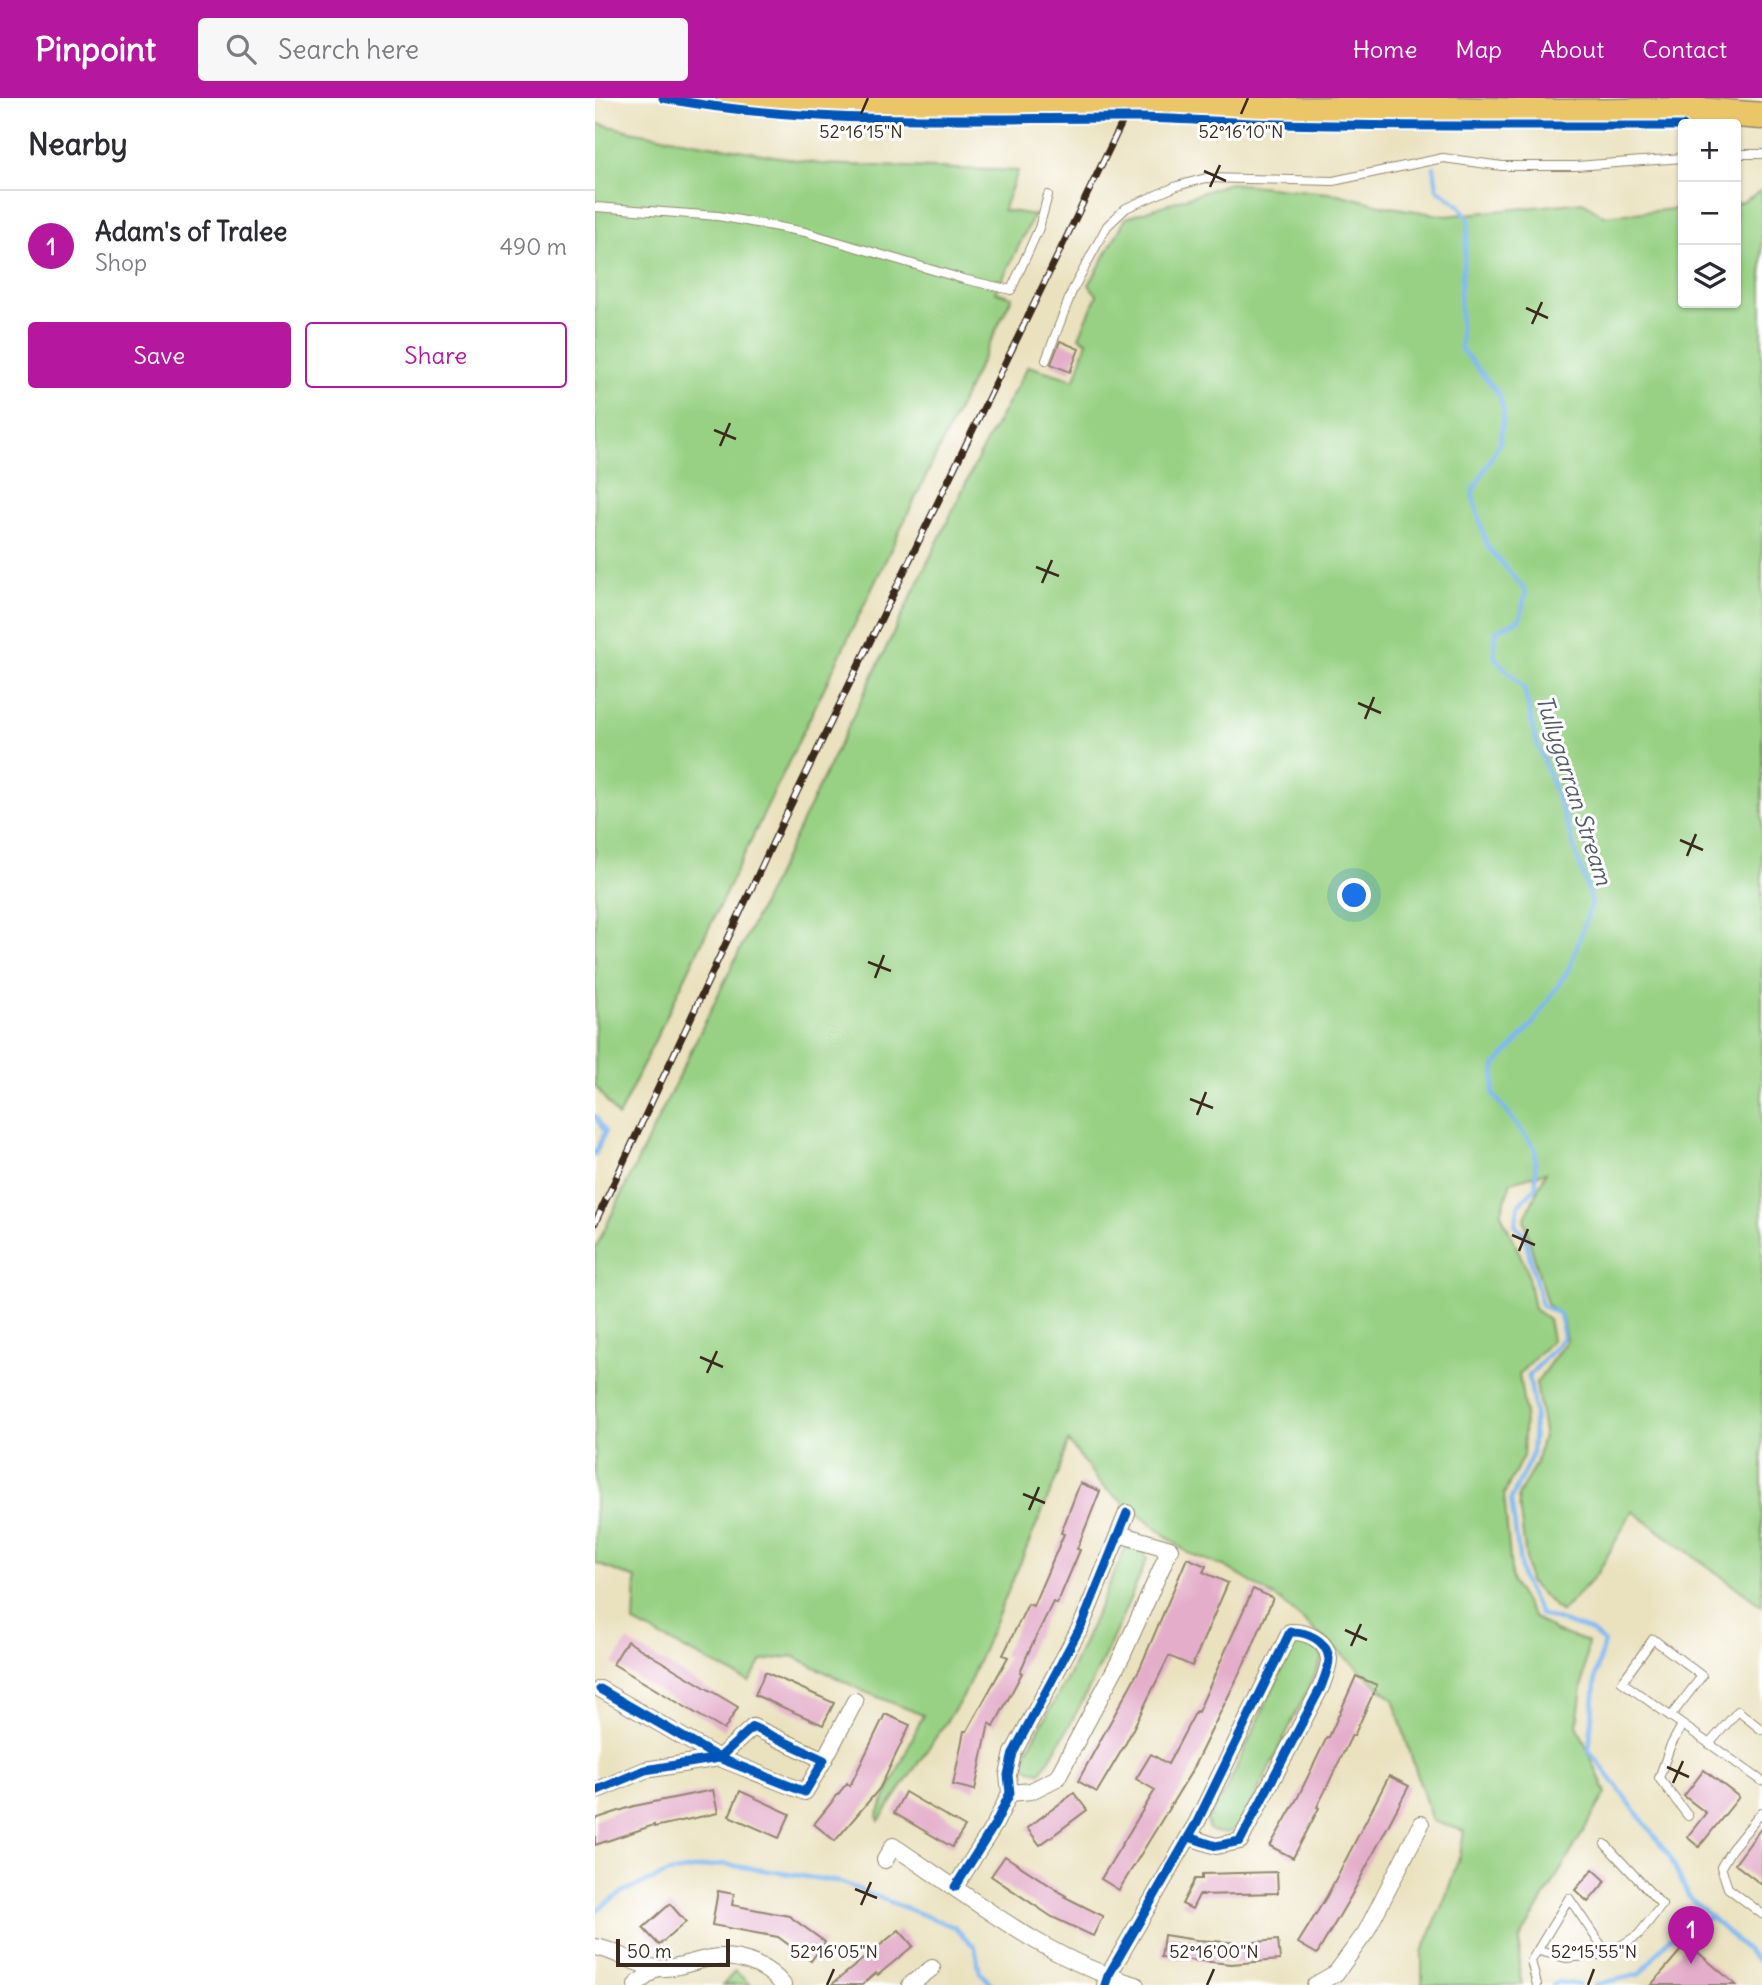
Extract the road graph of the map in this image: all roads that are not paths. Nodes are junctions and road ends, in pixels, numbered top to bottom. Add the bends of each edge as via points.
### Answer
1 (730, 98) edge
2 (1762, 116) edge
3 (1762, 153) edge
4 (1741, 154) edge
5 (1678, 158) edge
6 (1048, 195) dead end
7 (595, 207) edge
8 (1046, 360) dead end
9 (1127, 1513) dead end
10 (1119, 1534) junction
11 (600, 1689) dead end
12 (855, 1701) dead end
13 (1670, 1717) junction
14 (1682, 1725) junction
15 (1762, 1730) edge
16 (1709, 1744) junction
17 (719, 1758) junction
18 (824, 1760) junction
19 (1762, 1781) edge
20 (595, 1791) edge
21 (1010, 1793) junction
22 (1762, 1812) edge
23 (1688, 1816) dead end
24 (1422, 1824) dead end
25 (1189, 1836) junction
26 (1605, 1844) dead end
27 (885, 1860) dead end
28 (955, 1887) junction
29 (1762, 1914) edge
30 (595, 1947) edge
31 (1539, 1951) junction
32 (1607, 1954) junction
33 (656, 1968) junction
34 (932, 1968) dead end
35 (1106, 1980) edge
36 (1537, 1984) edge
37 (636, 1985) edge
38 (783, 1985) edge
39 (910, 1985) edge
40 (1136, 1985) edge
41 (1315, 1985) edge

1 - 2 main road, bridge via 921,108 1698,111
3 - 4 lane
5 - 8 lane via 1501,166 1443,158 1333,181 1206,178 1177,186 1126,208 1107,226 1072,291
6 - 7 lane via 1039,229 1011,289 805,232 718,216
9 - 10 street
10 - 21 street via 1082,1624 1013,1753 1007,1775
10 - 21 street via 1170,1549 1122,1656 1057,1778 1031,1791
11 - 17 street
12 - 18 street
13 - 13 lane via 1622,1682 1653,1639 1702,1676
13 - 14 lane
14 - 16 lane
14 - 23 lane via 1659,1778
15 - 16 lane via 1738,1712
16 - 19 lane
17 - 18 street via 753,1727
17 - 18 street via 806,1792
17 - 20 street via 645,1770
21 - 28 street
22 - 29 lane via 1721,1867 1728,1888
24 - 41 street via 1366,1932 1336,1973
25 - 25 street via 1290,1632 1304,1631 1324,1645 1327,1669 1240,1841 1216,1846
25 - 35 street
26 - 32 lane via 1662,1905 1638,1935
27 - 28 street via 893,1846
28 - 35 street via 1045,1948
30 - 33 street
31 - 32 lane via 1566,1958
31 - 32 lane via 1569,1898
31 - 36 lane via 1531,1961
33 - 37 street
33 - 38 street via 720,1956 751,1962
34 - 39 street
35 - 40 street

